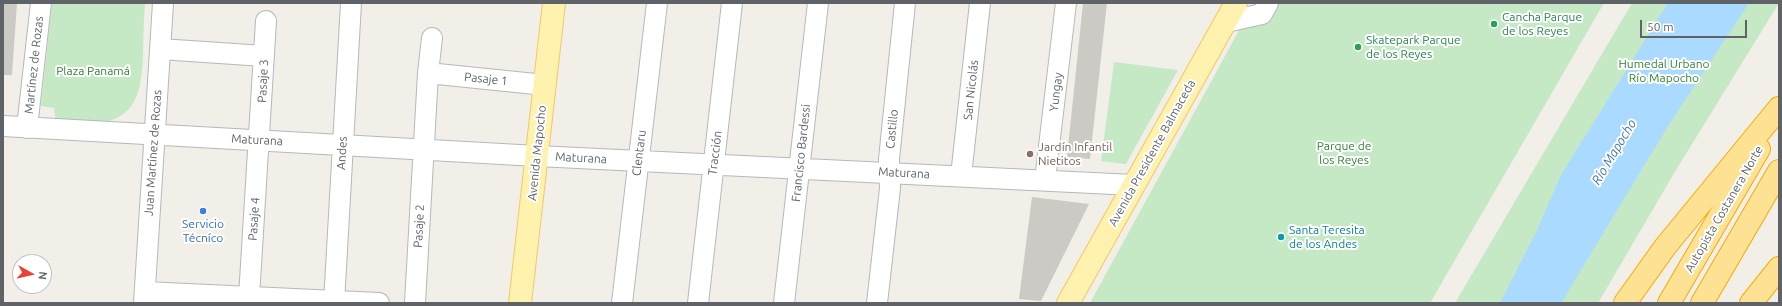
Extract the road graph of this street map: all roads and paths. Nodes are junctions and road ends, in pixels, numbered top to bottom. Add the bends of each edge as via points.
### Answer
1 (41, 3) edge
2 (163, 3) edge
3 (351, 3) edge
4 (554, 3) edge
5 (657, 3) edge
6 (732, 3) edge
7 (818, 3) edge
8 (905, 3) edge
9 (980, 3) edge
10 (1066, 3) edge
11 (1236, 3) edge
12 (1268, 3) edge
13 (266, 21) dead end
14 (1226, 22) junction
15 (432, 38) dead end
16 (160, 49) junction
17 (264, 56) junction
18 (428, 73) junction
19 (545, 85) junction
20 (1779, 108) edge
21 (1779, 115) edge
22 (3, 126) edge
23 (27, 128) junction
24 (154, 135) junction
25 (259, 140) junction
26 (343, 145) junction
27 (423, 150) junction
28 (537, 156) junction
29 (638, 161) junction
30 (713, 164) junction
31 (799, 168) junction
32 (1779, 171) edge
33 (889, 173) junction
34 (961, 176) junction
35 (1045, 180) junction
36 (1134, 185) junction
37 (1779, 268) edge
38 (1779, 281) edge
39 (144, 297) edge
40 (249, 297) junction
41 (334, 302) edge
42 (379, 303) edge
43 (415, 303) edge
44 (520, 303) edge
45 (622, 303) edge
46 (698, 303) edge
47 (784, 303) edge
48 (877, 303) edge
49 (1068, 303) edge
50 (1625, 303) edge
51 (1669, 303) edge
52 (1702, 303) edge
53 (1751, 303) edge
54 (1766, 303) edge

1 - 23 street, Martínez de Rozas
2 - 16 street, Juan Martínez de Rozas
3 - 26 street, Andes
4 - 19 main road, Avenida Mapocho
5 - 29 street, Clentaru
6 - 30 street, Tracción
7 - 31 street, Francisco Bardessi
8 - 33 street, Castillo
9 - 34 street, San Nicolás
10 - 35 street, Yungay
11 - 14 main road, Avenida Presidente Balmaceda
12 - 14 street via 1262,14
13 - 17 street, Pasaje 3
14 - 36 main road, Avenida Presidente Balmaceda
15 - 18 street
16 - 17 street
16 - 24 street, Juan Martínez de Rozas
17 - 25 street, Pasaje 3
18 - 19 street, Pasaje 1
18 - 27 street
19 - 28 main road, Avenida Mapocho
20 - 50 highway via 1665,247
21 - 51 highway, Autopista Costanera Norte
22 - 23 street, Maturana
23 - 24 street, Maturana
24 - 25 street, Maturana
24 - 39 street, Juan Martínez de Rozas
25 - 26 street, Maturana
25 - 40 street, Pasaje 4
26 - 27 street, Maturana
26 - 41 street, Andes
27 - 28 street, Maturana
27 - 43 street, Pasaje 2
28 - 29 street, Maturana
28 - 44 main road, Avenida Mapocho
29 - 30 street, Maturana
29 - 45 street, Clentaru
30 - 31 street, Maturana
30 - 46 street, Tracción
31 - 33 street, Maturana
31 - 47 street, Francisco Bardessi
32 - 52 highway
33 - 34 street, Maturana
33 - 48 street, Castillo via 890,188
34 - 35 street, Maturana
35 - 36 street, Maturana
36 - 49 main road, Avenida Presidente Balmaceda
37 - 53 highway
38 - 54 highway
39 - 40 street
40 - 41 street
41 - 42 street

